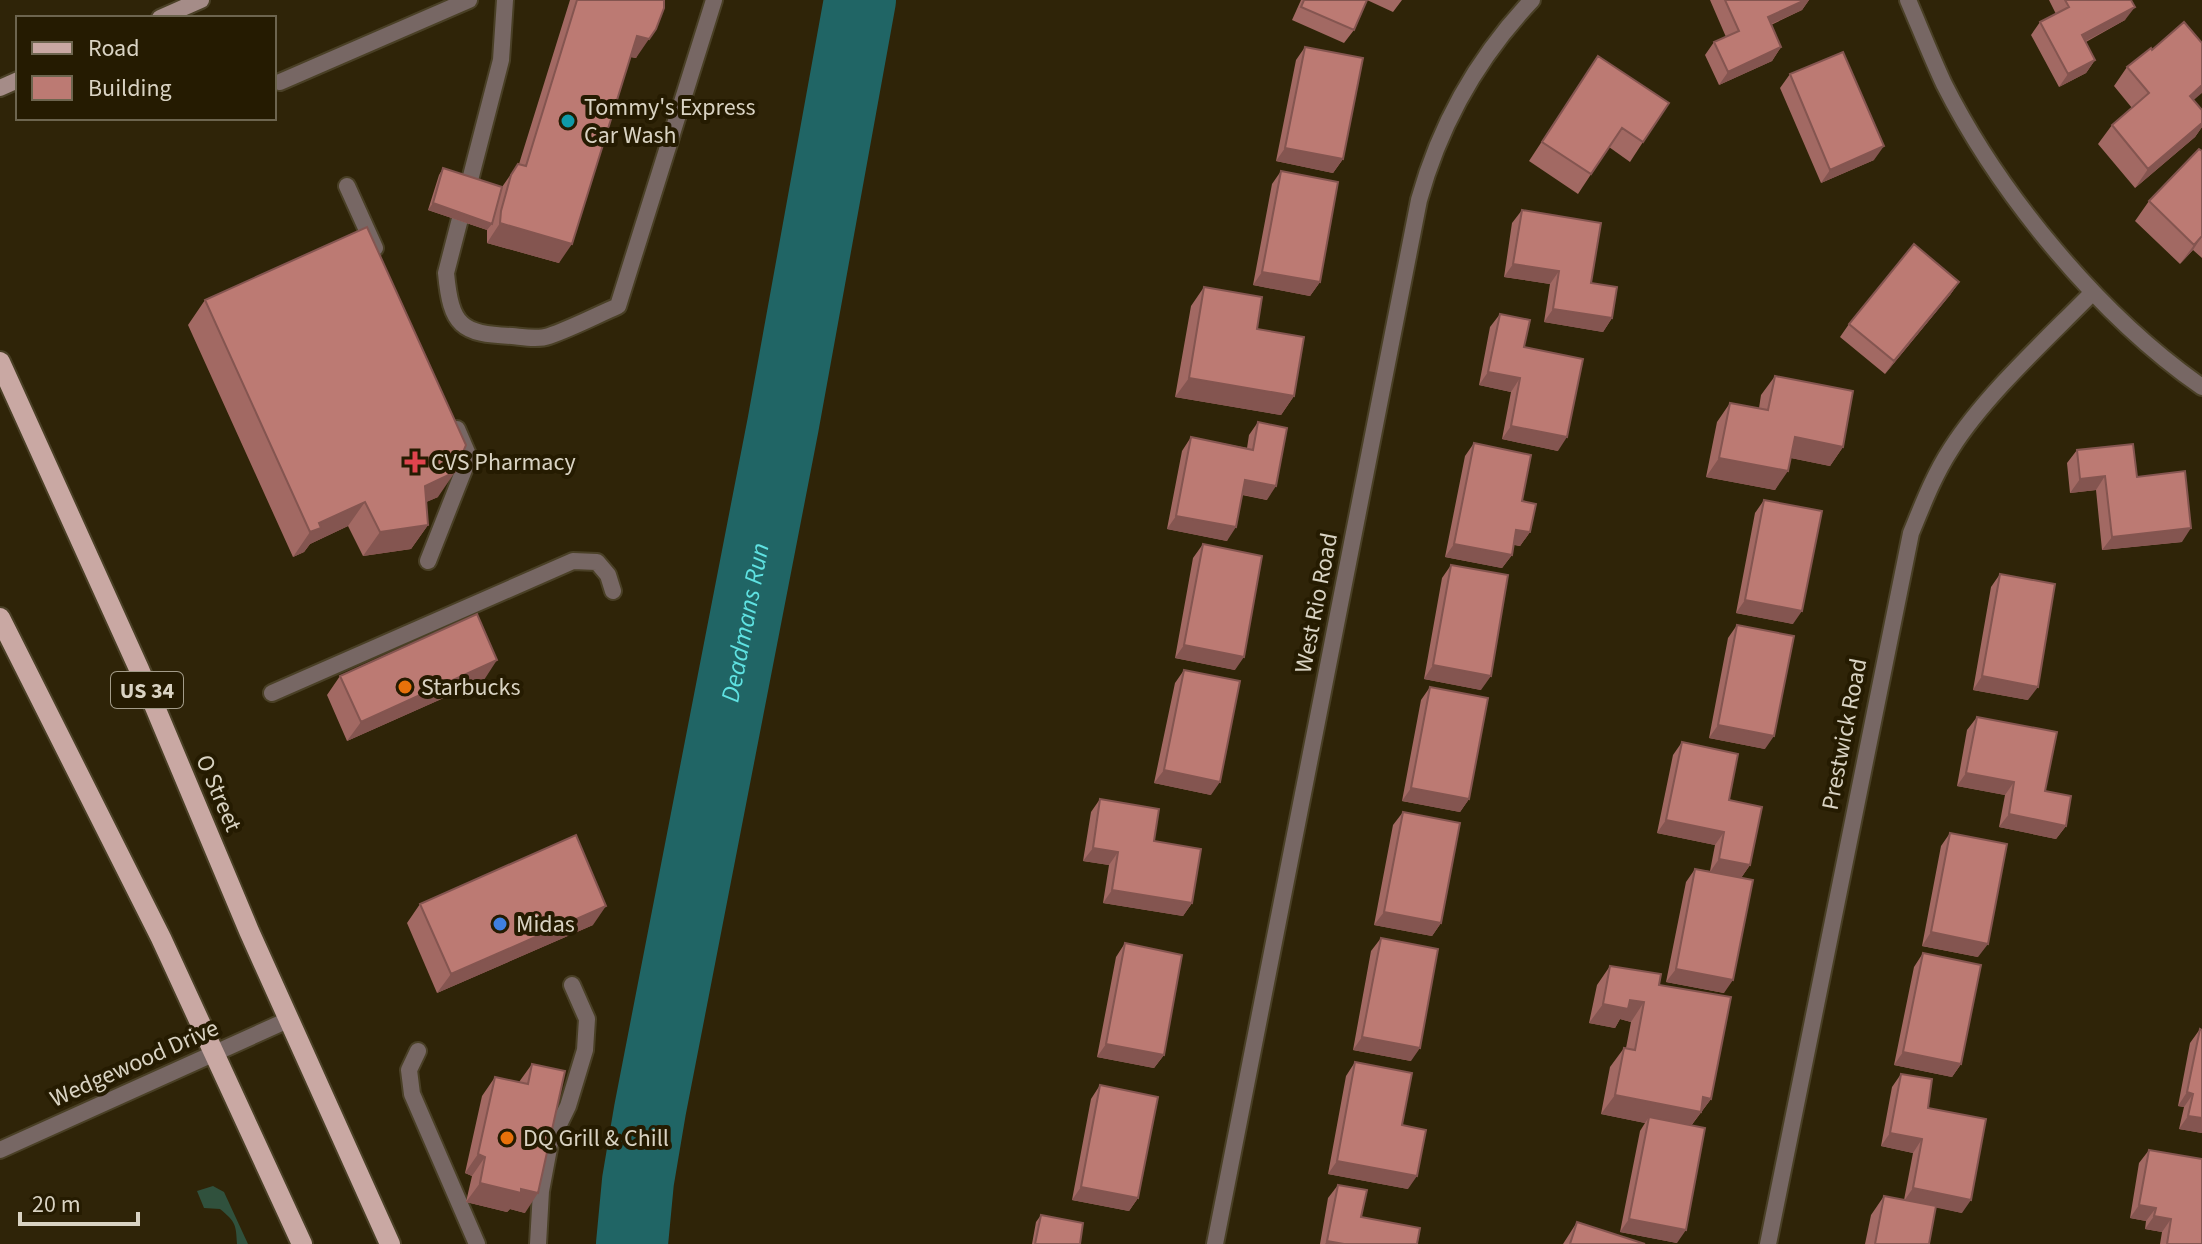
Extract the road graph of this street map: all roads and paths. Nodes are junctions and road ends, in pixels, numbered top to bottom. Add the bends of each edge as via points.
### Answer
1 (201, 0) edge
2 (469, 0) edge
3 (505, 0) edge
4 (714, 0) edge
5 (1532, 0) edge
6 (1908, 0) edge
7 (165, 16) edge
8 (280, 82) dead end
9 (347, 186) dead end
10 (379, 257) edge
11 (2093, 292) junction
12 (0, 362) edge
13 (2202, 387) edge
14 (450, 414) edge
15 (428, 561) edge
16 (613, 591) dead end
17 (0, 618) edge
18 (272, 693) dead end
19 (572, 985) dead end
20 (288, 1020) junction
21 (418, 1051) dead end
22 (215, 1053) junction
23 (0, 1150) edge
24 (302, 1244) edge
25 (390, 1244) edge
26 (477, 1244) edge
27 (538, 1244) edge
28 (1215, 1244) edge
29 (1768, 1244) edge

1 - 7 main road
2 - 8 street
3 - 4 street via 501,60 446,273 448,299 468,330 545,338 618,306
5 - 28 street, West Rio Road via 1472,75 1438,141 1419,200
6 - 11 street via 1945,84 1991,163
9 - 10 street
11 - 13 street
11 - 29 street, Prestwick Road via 1959,438 1911,533
12 - 20 main road, O Street / US 34 via 139,669
14 - 15 street via 469,457
16 - 18 street via 597,562 573,561
17 - 22 main road
19 - 27 street via 587,1019 585,1050 550,1143
20 - 22 street, Wedgewood Drive
20 - 25 main road, O Street / US 34
21 - 26 street via 409,1070 412,1094
22 - 23 street, Wedgewood Drive
22 - 24 main road

